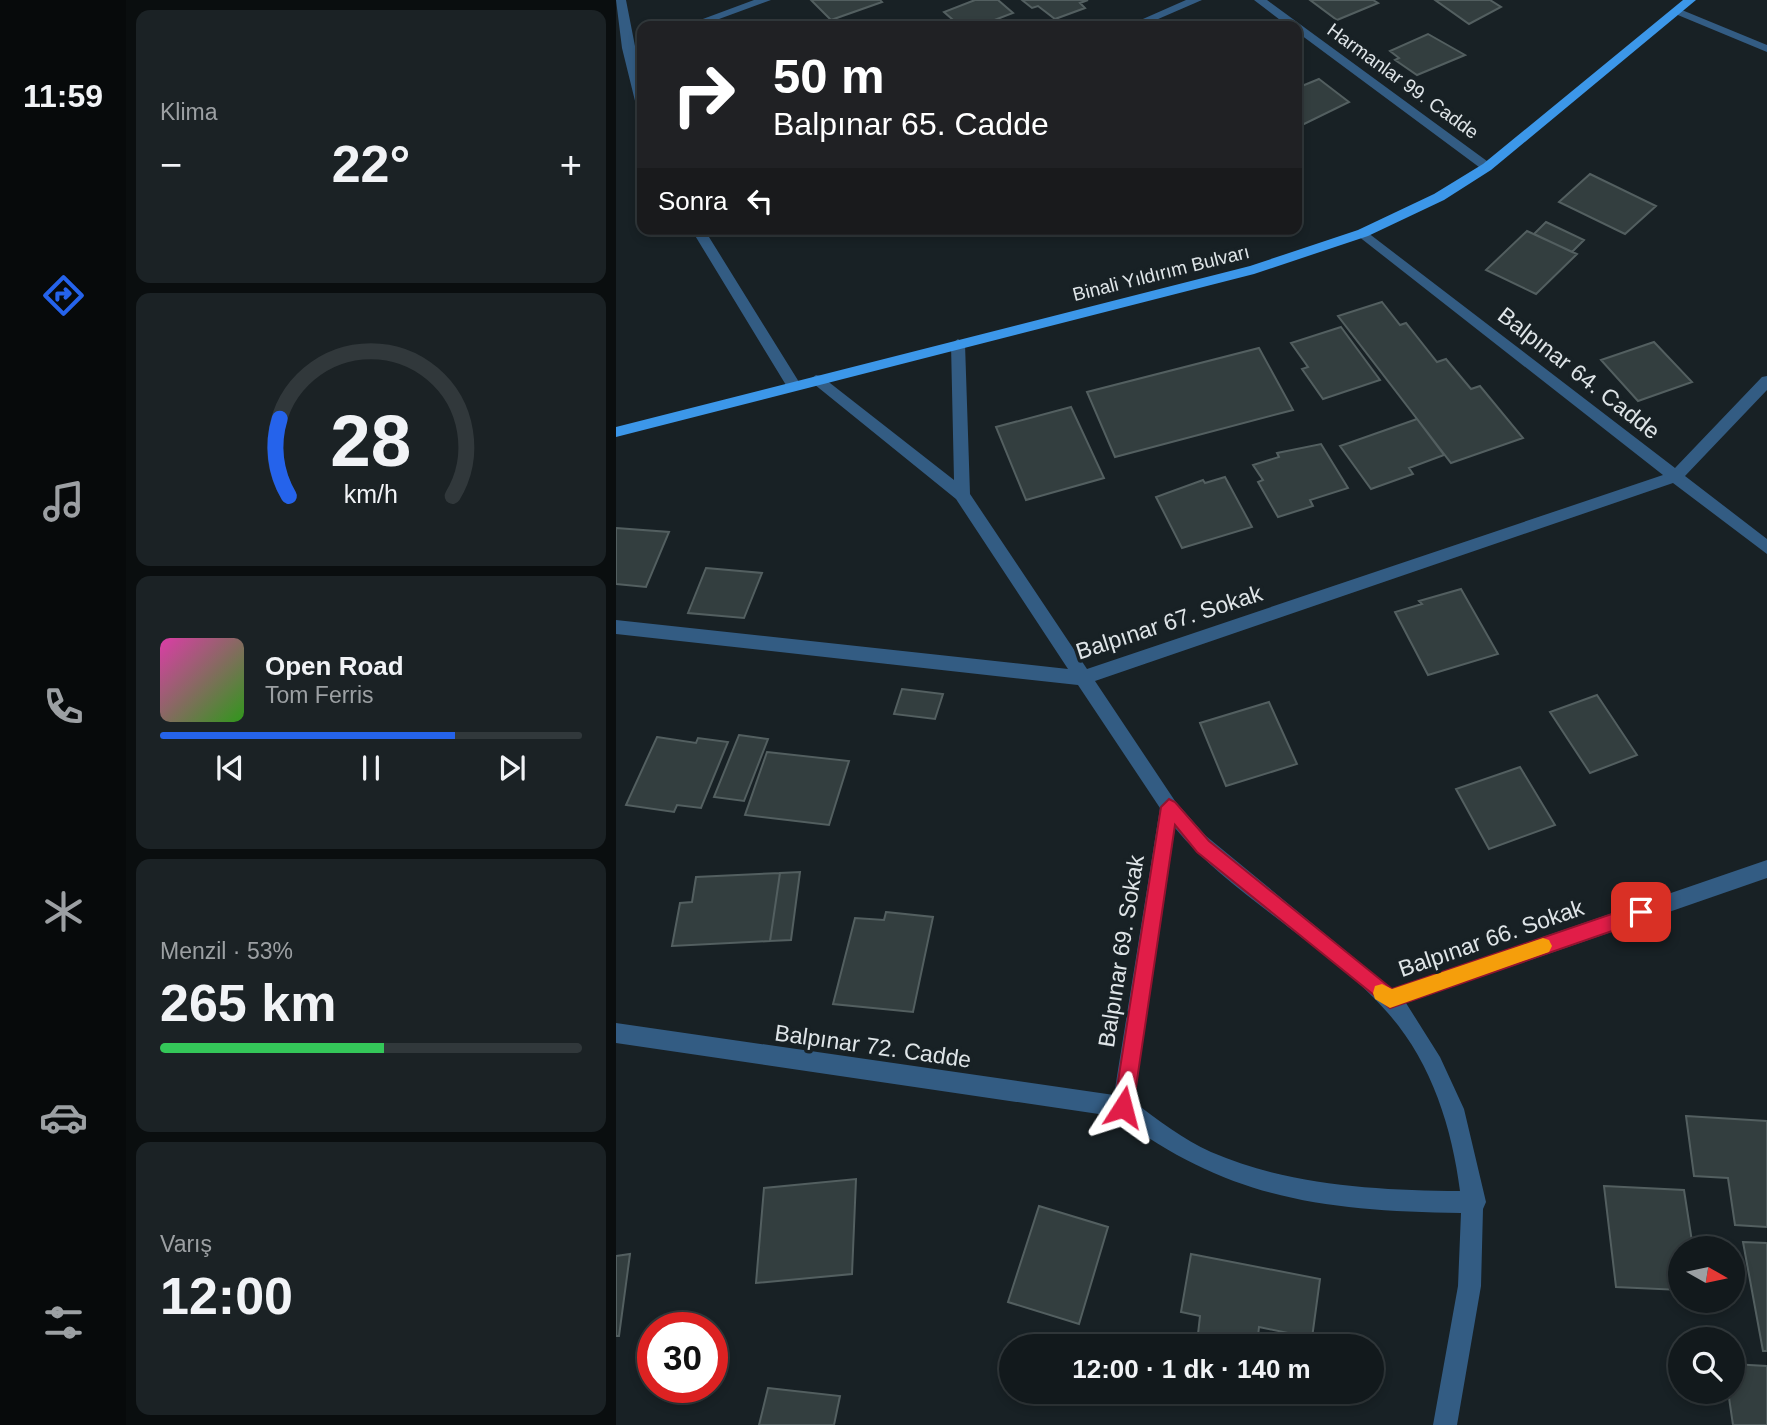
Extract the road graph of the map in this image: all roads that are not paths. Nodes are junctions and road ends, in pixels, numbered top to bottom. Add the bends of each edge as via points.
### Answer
1 (620, 0) edge
2 (765, 0) edge
3 (1196, 0) edge
4 (1260, 0) edge
5 (1690, 0) edge
6 (1677, 12) junction
7 (704, 21) edge
8 (1145, 21) edge
9 (1288, 21) edge
10 (1302, 31) edge
11 (637, 45) edge
12 (628, 48) junction
13 (1767, 49) edge
14 (637, 85) edge
15 (1488, 167) junction
16 (1363, 233) junction
17 (701, 235) edge
18 (958, 344) junction
19 (816, 380) junction
20 (1767, 381) edge
21 (794, 386) junction
22 (616, 432) edge
23 (1675, 477) junction
24 (962, 495) junction
25 (1767, 548) edge
26 (616, 627) edge
27 (1083, 678) junction
28 (1169, 807) junction
29 (1767, 869) edge
30 (1390, 999) junction
31 (616, 1034) edge
32 (1123, 1107) junction
33 (1475, 1202) junction
34 (1445, 1425) edge

1 - 12 street
2 - 7 street
3 - 8 street
4 - 9 street, Harmanlar 99. Cadde
5 - 6 main road, Binali Yıldırım Bulvarı
6 - 13 street
6 - 15 main road, Binali Yıldırım Bulvarı
10 - 15 street, Harmanlar 99. Cadde
11 - 12 street
12 - 14 street
15 - 16 main road, Binali Yıldırım Bulvarı
16 - 18 main road, Binali Yıldırım Bulvarı via 1254,270
16 - 23 street, Balpınar 64. Cadde
17 - 21 street
18 - 19 main road, Binali Yıldırım Bulvarı
18 - 24 street
19 - 21 main road, Binali Yıldırım Bulvarı
19 - 24 street
20 - 23 street
21 - 22 main road, Binali Yıldırım Bulvarı
23 - 25 street, Balpınar 64. Cadde
23 - 27 street, Balpınar 67. Sokak
24 - 27 street
26 - 27 street, Balpınar 67. Sokak
27 - 28 street
28 - 30 street via 1203,846
28 - 32 street, Balpınar 69. Sokak
29 - 30 street, Balpınar 66. Sokak
30 - 33 street via 1448,1092 1465,1144
31 - 32 street, Balpınar 72. Cadde
32 - 33 street via 1185,1153 1268,1183 1399,1202
33 - 34 street via 1470,1298

